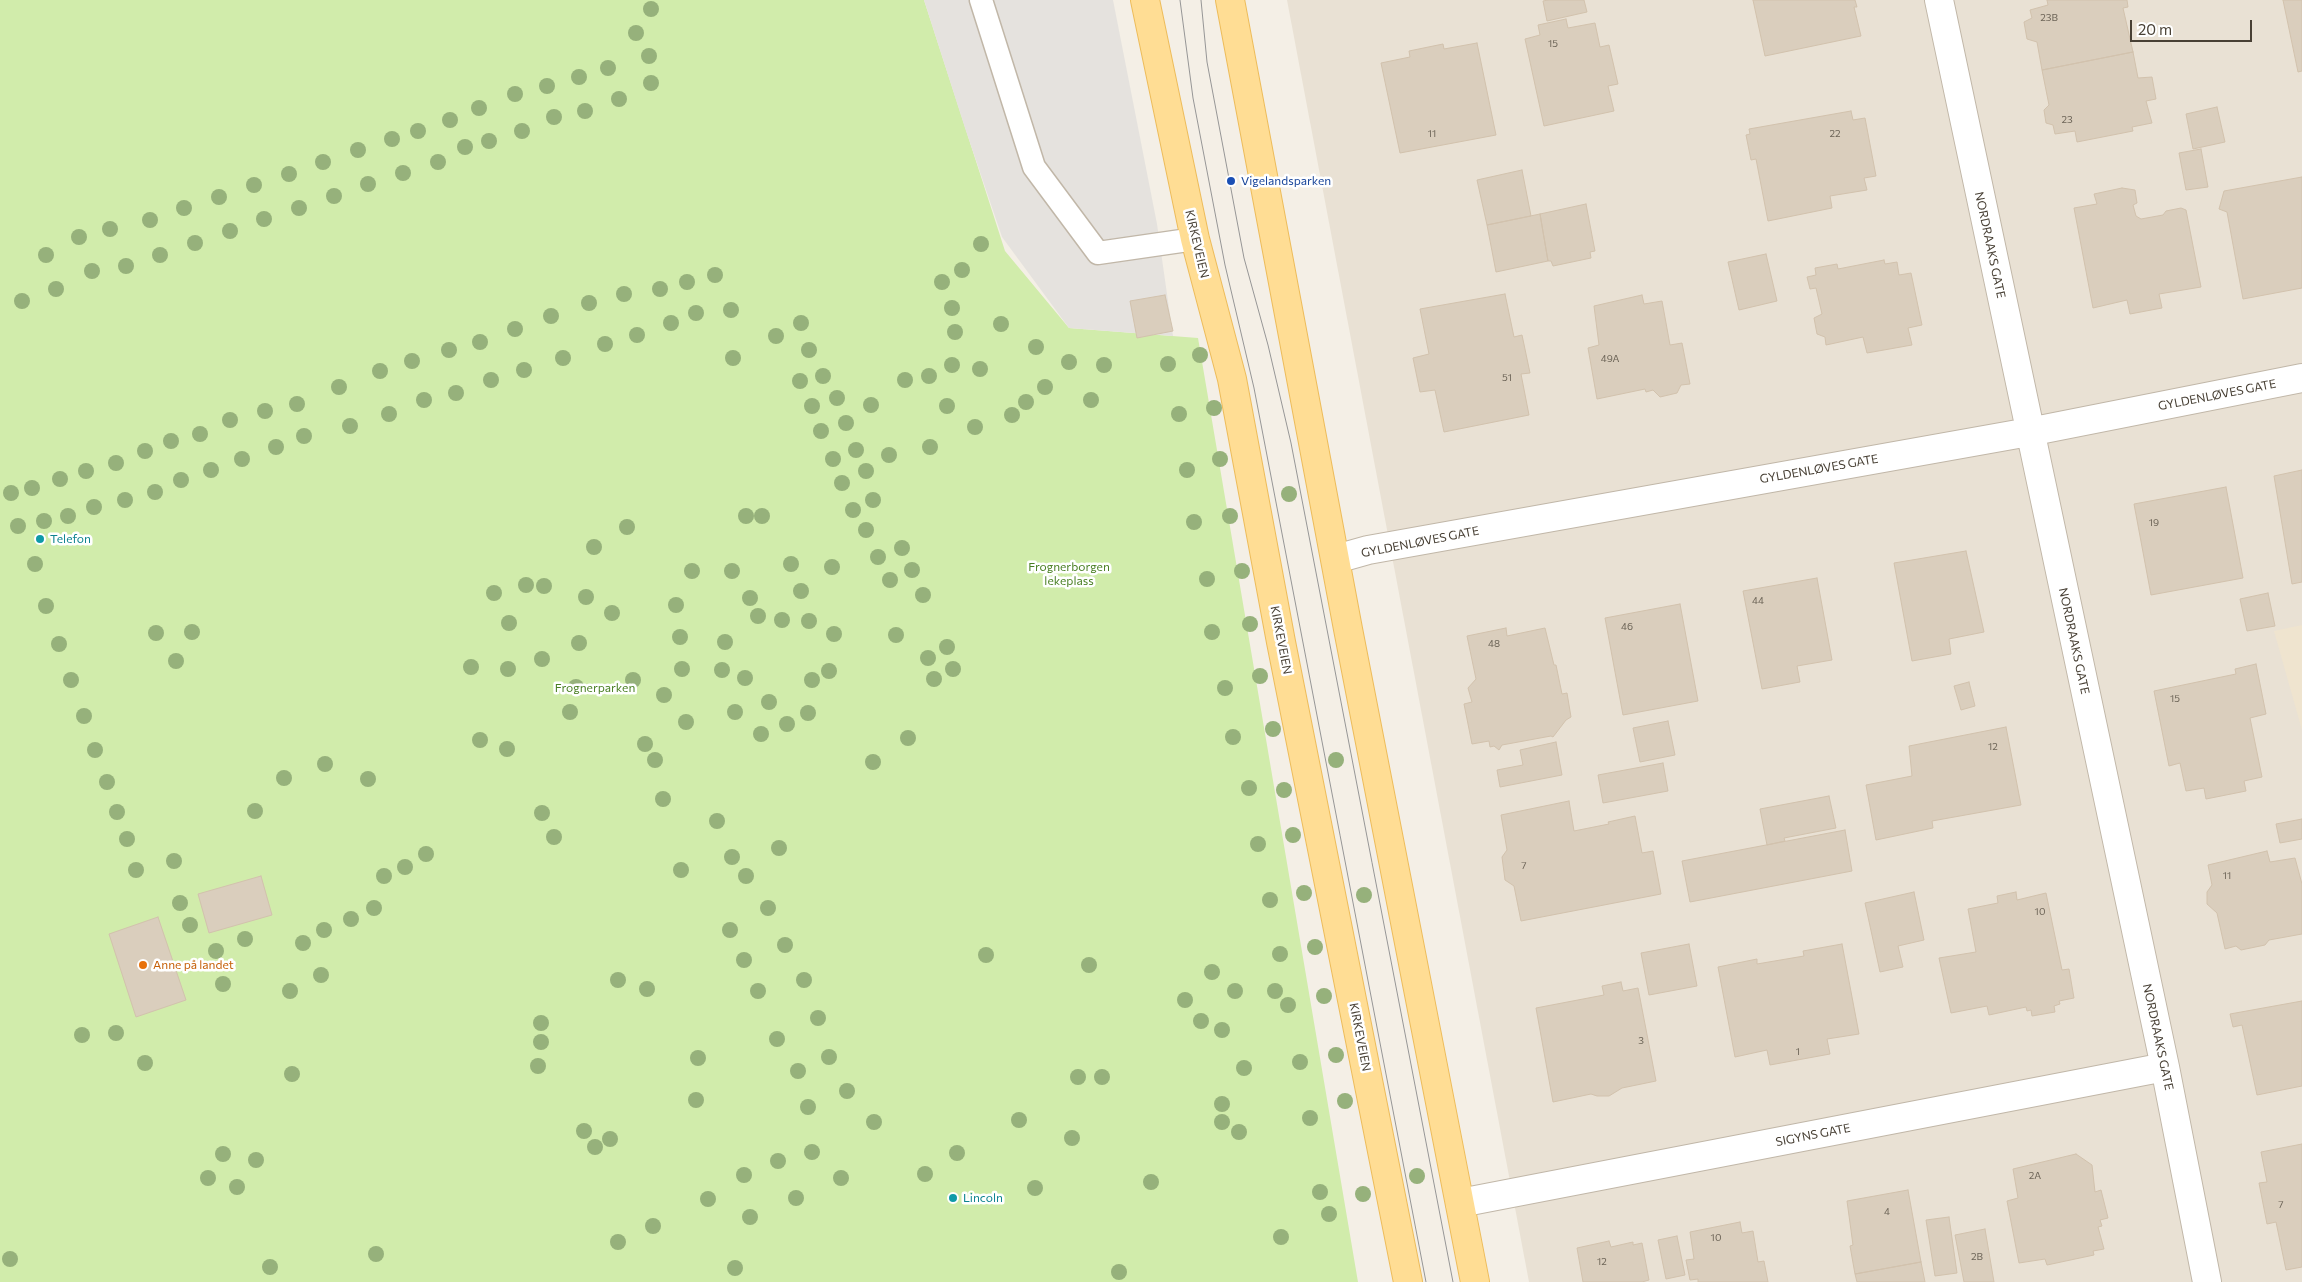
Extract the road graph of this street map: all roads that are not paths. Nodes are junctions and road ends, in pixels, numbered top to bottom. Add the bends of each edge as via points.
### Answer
1 (981, 0) edge
2 (1145, 0) edge
3 (1230, 0) edge
4 (1939, 0) edge
5 (1195, 240) junction
6 (2302, 378) edge
7 (2029, 432) junction
8 (1336, 559) junction
9 (2165, 1067) junction
10 (1460, 1203) junction
11 (1408, 1282) edge
12 (1475, 1282) edge
13 (2207, 1282) edge

1 - 5 lane via 1034,167 1098,253
2 - 5 main road, KIRKEVEIEN
3 - 8 main road
4 - 7 street, NORDRAAKS GATE
5 - 11 main road, KIRKEVEIEN via 1232,379
6 - 7 street, GYLDENLØVES GATE
7 - 8 street, GYLDENLØVES GATE via 1368,550
7 - 9 street, NORDRAAKS GATE
8 - 10 main road
9 - 10 street, SIGYNS GATE
9 - 13 street, NORDRAAKS GATE
10 - 12 main road

